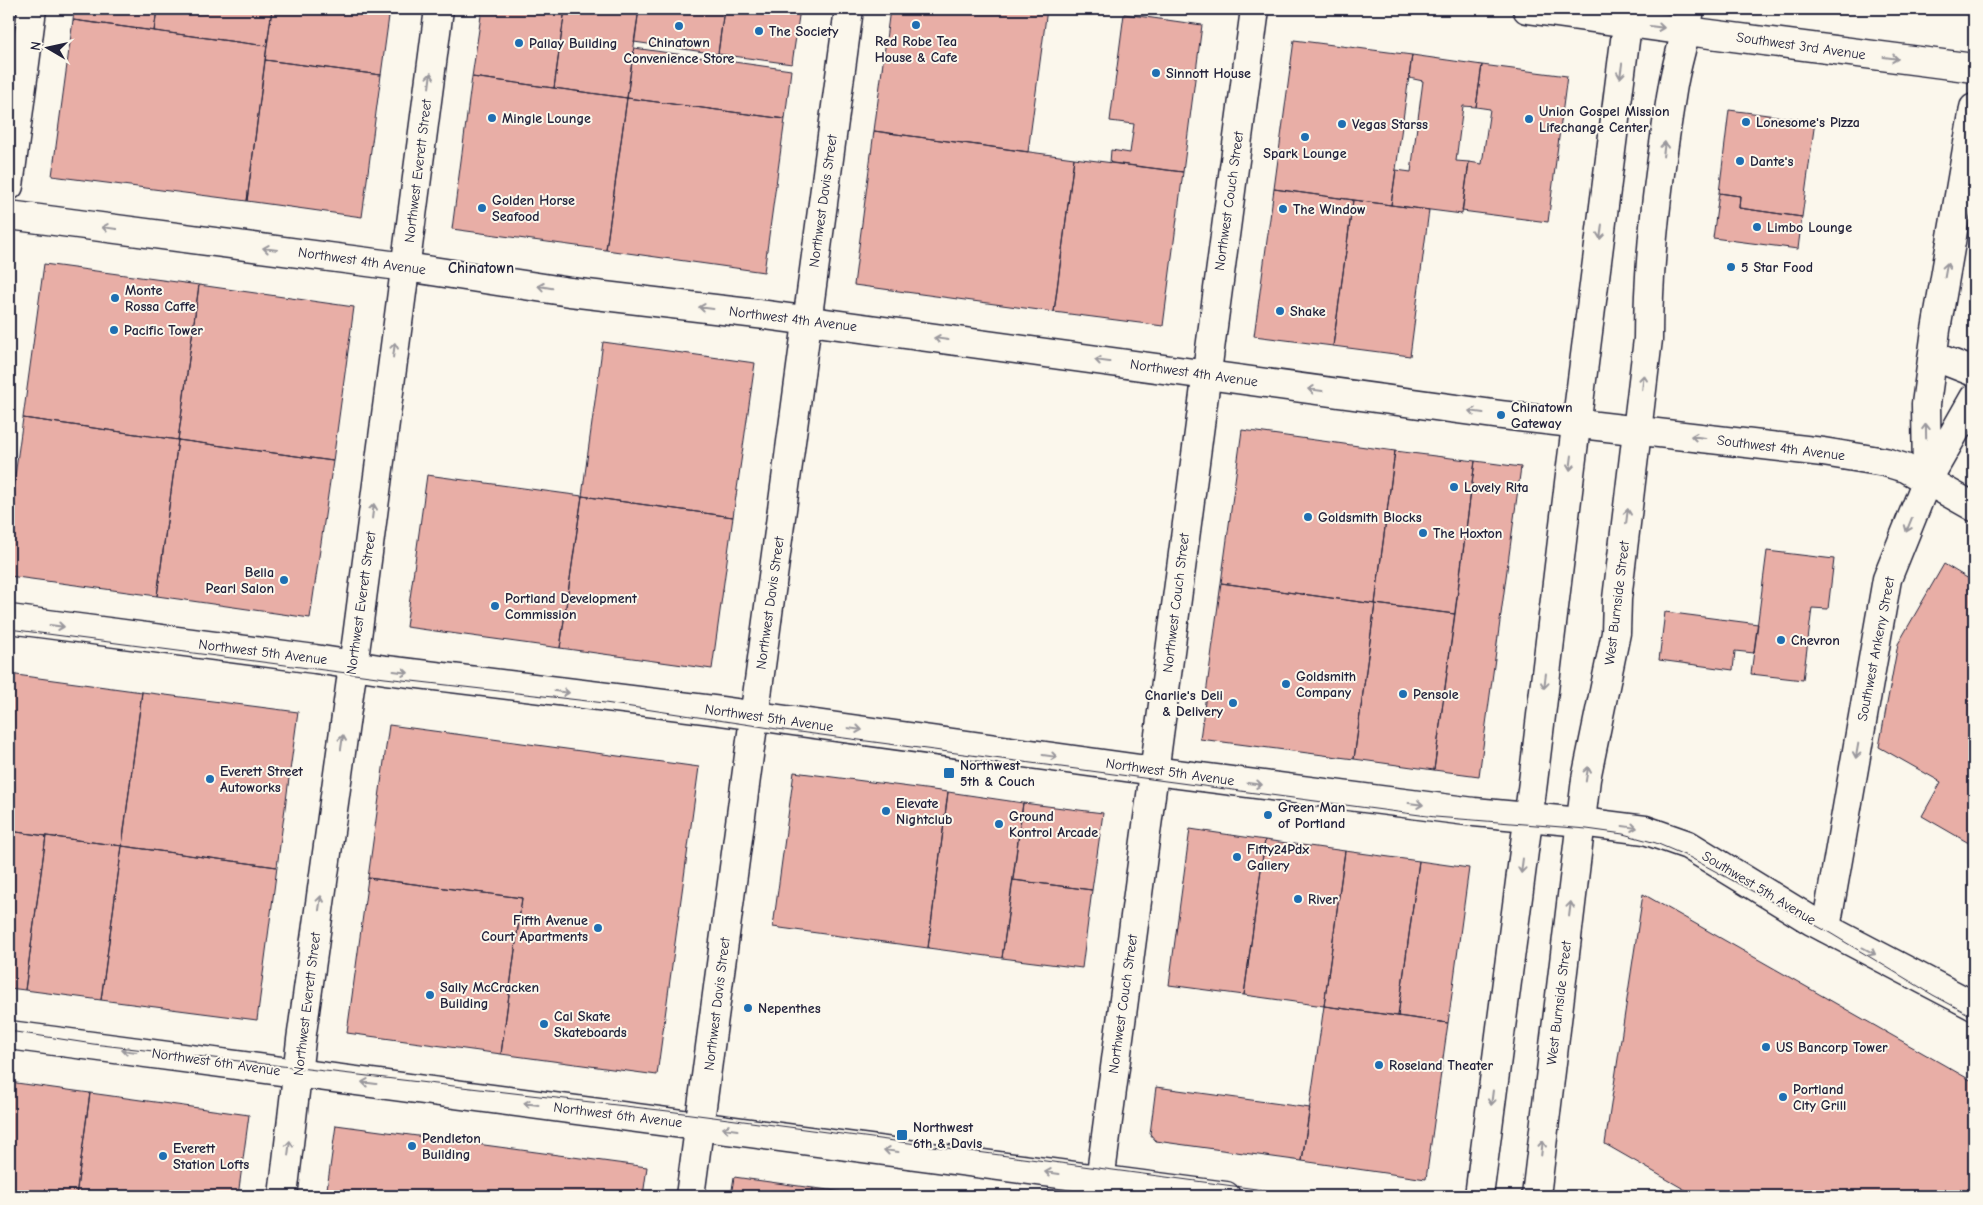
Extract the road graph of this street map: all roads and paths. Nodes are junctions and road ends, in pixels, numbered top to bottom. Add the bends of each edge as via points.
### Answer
1 (32, 9) edge
2 (439, 9) edge
3 (849, 9) edge
4 (1255, 9) edge
5 (1527, 9) edge
6 (1628, 16) edge
7 (1688, 20) edge
8 (1974, 68) edge
9 (1974, 108) edge
10 (9, 186) edge
11 (9, 215) edge
12 (406, 267) junction
13 (806, 321) junction
14 (1933, 356) junction
15 (1974, 372) edge
16 (1206, 375) junction
17 (1974, 398) edge
18 (1576, 424) junction
19 (1638, 431) junction
20 (1927, 480) junction
21 (1974, 507) edge
22 (9, 619) edge
23 (353, 664) junction
24 (754, 716) junction
25 (1154, 771) junction
26 (1528, 817) junction
27 (1581, 822) junction
28 (1826, 928) junction
29 (1974, 1006) edge
30 (9, 1035) edge
31 (298, 1073) junction
32 (700, 1125) junction
33 (1099, 1188) edge
34 (282, 1196) edge
35 (690, 1196) edge
36 (1226, 1196) edge
37 (1479, 1196) edge
38 (1536, 1196) edge

1 - 10 street
12 -> 2 street, Northwest Everett Street
3 - 13 street, Northwest Davis Street
4 - 16 street, Northwest Couch Street
5 - 6 street, Southwest 3rd Avenue
6 -> 7 street, Southwest 3rd Avenue
6 -> 18 street
7 -> 8 street, Southwest 3rd Avenue
19 -> 7 street, West Burnside Street via 1648,339 1653,236 1672,90
14 -> 9 street, Southwest Ankeny Street
12 -> 11 street, Northwest 4th Avenue
13 -> 12 street, Northwest 4th Avenue via 570,292
23 -> 12 street, Northwest Everett Street
16 -> 13 street, Northwest 4th Avenue
13 - 24 street, Northwest Davis Street
14 - 15 street
20 -> 14 street, Southwest Ankeny Street via 1926,404
18 -> 16 street, Northwest 4th Avenue
16 - 25 street, Northwest Couch Street
17 - 20 street
18 - 19 street, Southwest 4th Avenue
18 -> 26 street
20 -> 19 street, Southwest 4th Avenue via 1885,462
27 -> 19 street, West Burnside Street via 1586,779 1616,634 1617,599
20 - 21 street, Southwest 4th Avenue
20 -> 28 street, Southwest Ankeny Street via 1887,579
22 -> 23 street, Northwest 5th Avenue
23 -> 24 street, Northwest 5th Avenue
31 -> 23 street, Northwest Everett Street
24 -> 25 street, Northwest 5th Avenue
24 - 32 street, Northwest Davis Street
25 -> 26 street, Northwest 5th Avenue
25 - 33 street, Northwest Couch Street
26 - 27 street, Southwest 5th Avenue
26 -> 37 street
27 -> 28 street, Southwest 5th Avenue via 1645,830 1688,845
38 -> 27 street, West Burnside Street
28 -> 29 street, Southwest 5th Avenue
31 -> 30 street, Northwest 6th Avenue
32 -> 31 street, Northwest 6th Avenue
34 -> 31 street, Northwest Everett Street
33 -> 32 street, Northwest 6th Avenue
32 - 35 street, Northwest Davis Street
33 - 36 street, Northwest 6th Avenue

